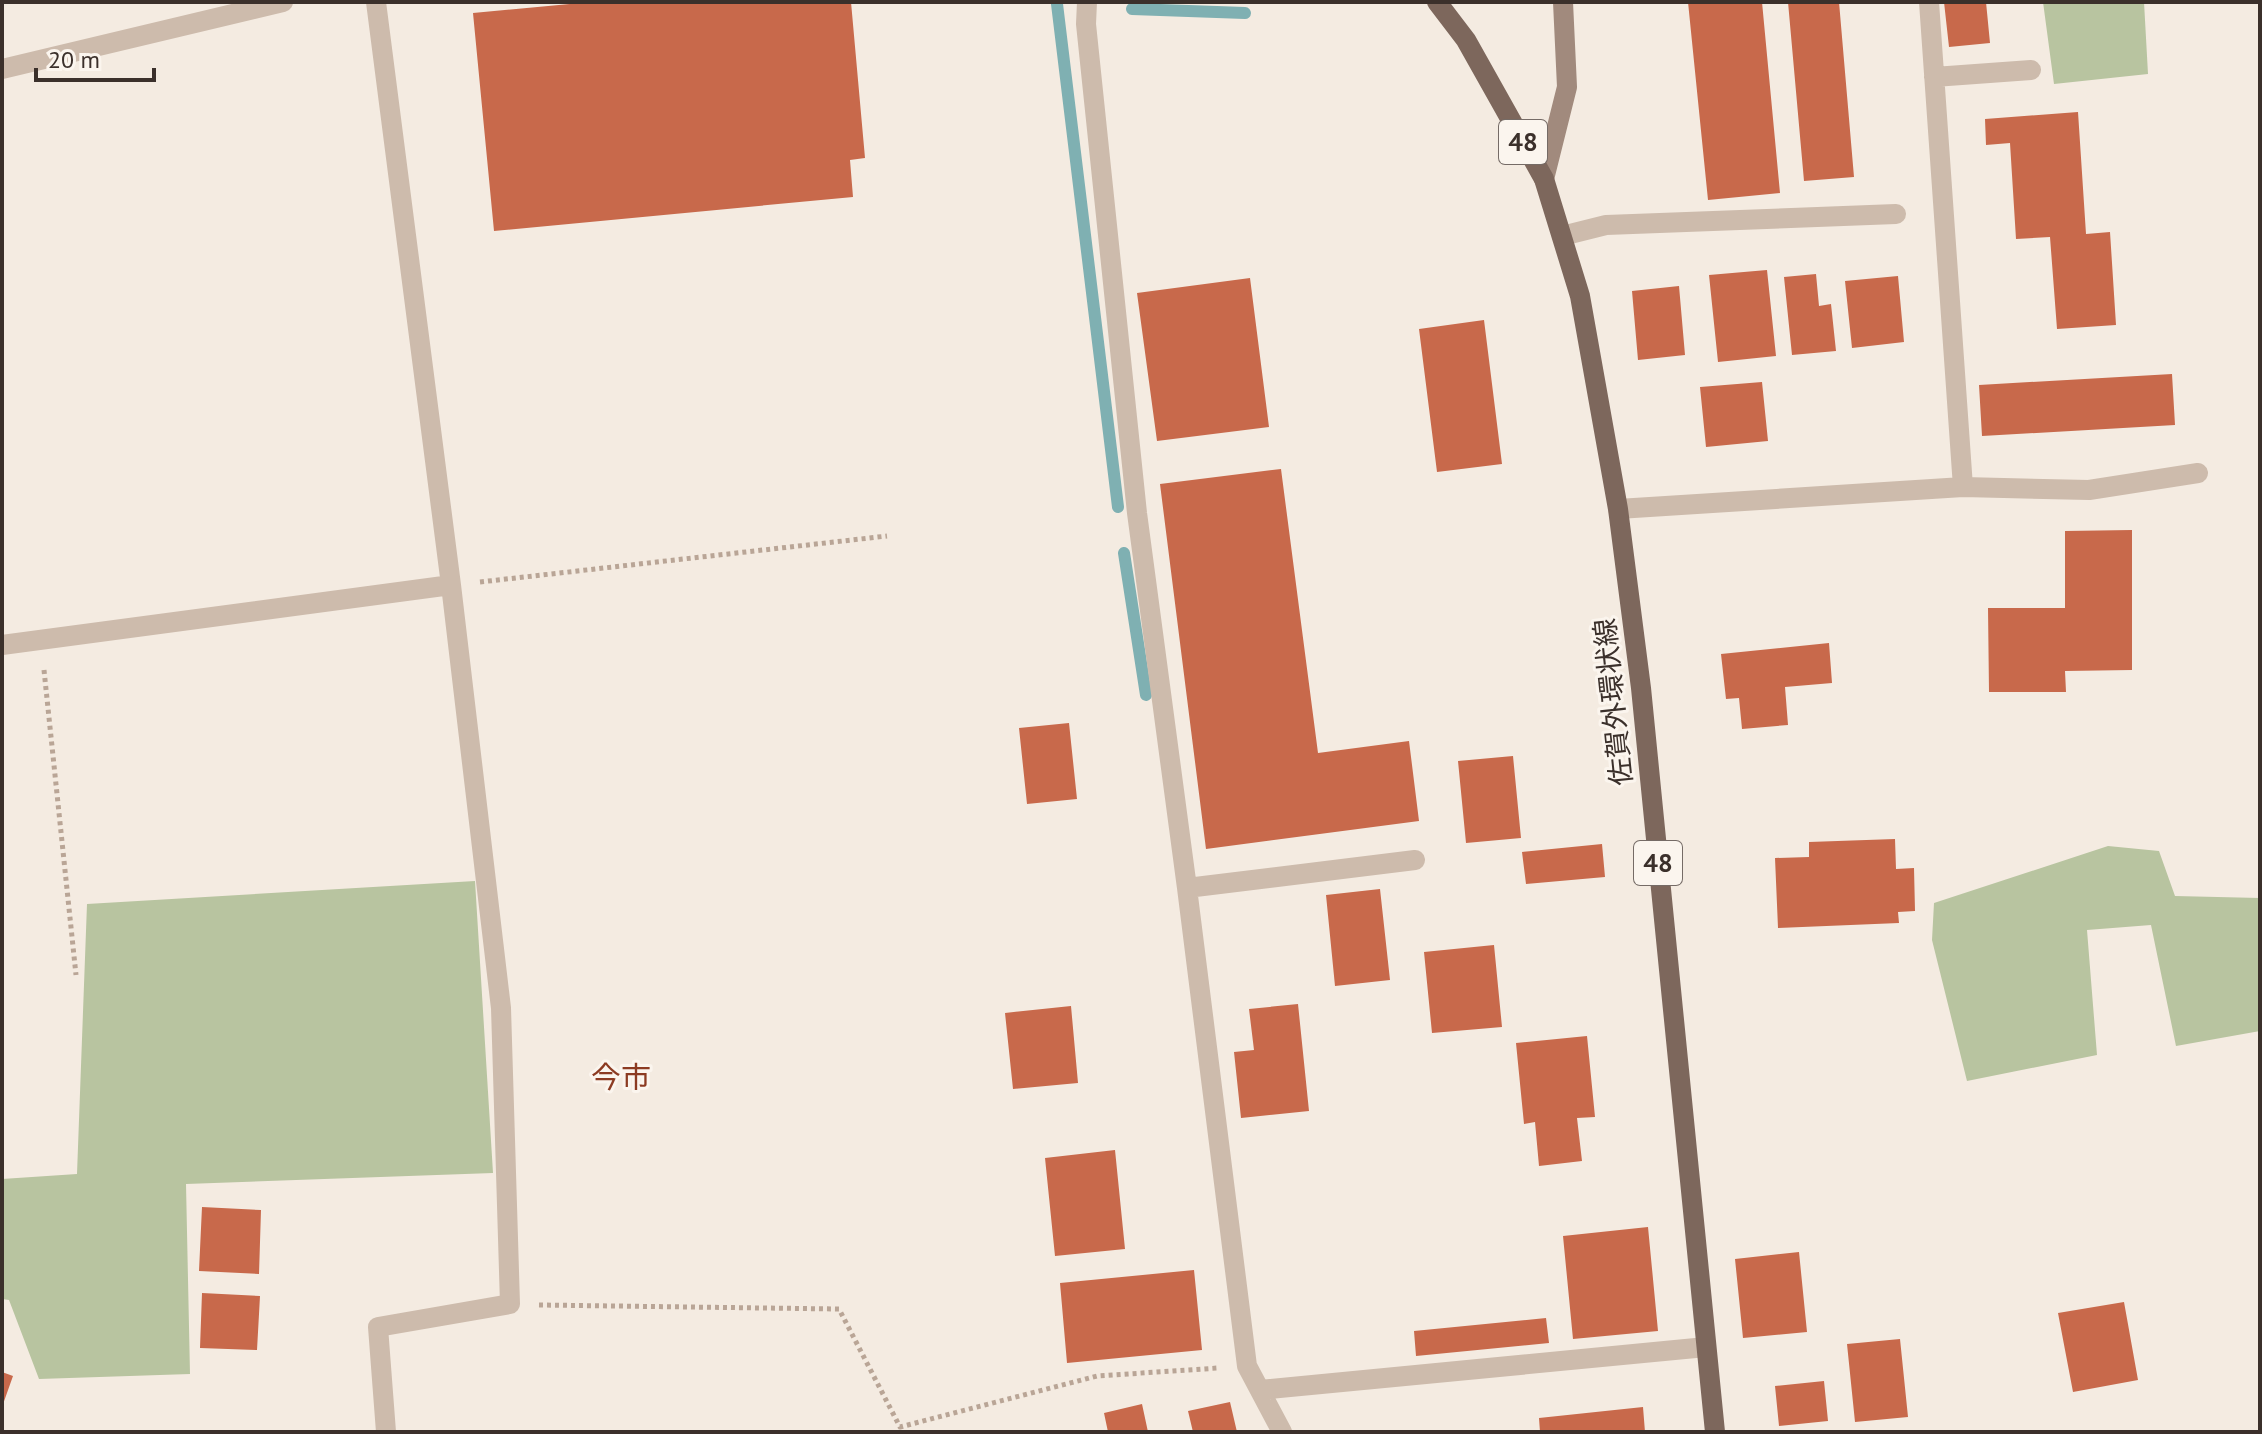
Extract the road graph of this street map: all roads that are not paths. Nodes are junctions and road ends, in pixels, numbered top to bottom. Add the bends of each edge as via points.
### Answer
1 (283, 2) edge
2 (376, 2) edge
3 (1087, 2) edge
4 (1437, 2) edge
5 (1563, 2) edge
6 (1929, 2) edge
7 (2, 69) edge
8 (2031, 70) dead end
9 (1934, 77) junction
10 (1544, 179) junction
11 (1896, 214) dead end
12 (1562, 236) junction
13 (2198, 473) dead end
14 (1963, 487) junction
15 (1618, 509) junction
16 (451, 585) junction
17 (2, 645) edge
18 (1415, 860) dead end
19 (1187, 888) junction
20 (1706, 1347) junction
21 (1260, 1390) junction
22 (386, 1432) edge
23 (1282, 1432) edge
24 (1715, 1432) edge

1 - 7 street
2 - 16 street
3 - 19 street via 1135,498
4 - 10 main road, 佐賀外環状線 / 48 via 1466,40
5 - 10 street via 1567,87
6 - 9 street
8 - 9 street
9 - 14 street
10 - 12 main road, 佐賀外環状線 / 48
11 - 12 street via 1606,225
12 - 15 main road, 佐賀外環状線 / 48 via 1580,296
13 - 14 street via 2089,490
14 - 15 street
15 - 20 main road, 佐賀外環状線 / 48 via 1641,688
16 - 17 street
16 - 22 street via 501,1008 510,1304 378,1327
18 - 19 street
19 - 21 street via 1247,1366
20 - 21 street
20 - 24 main road, 佐賀外環状線 / 48
21 - 23 street

